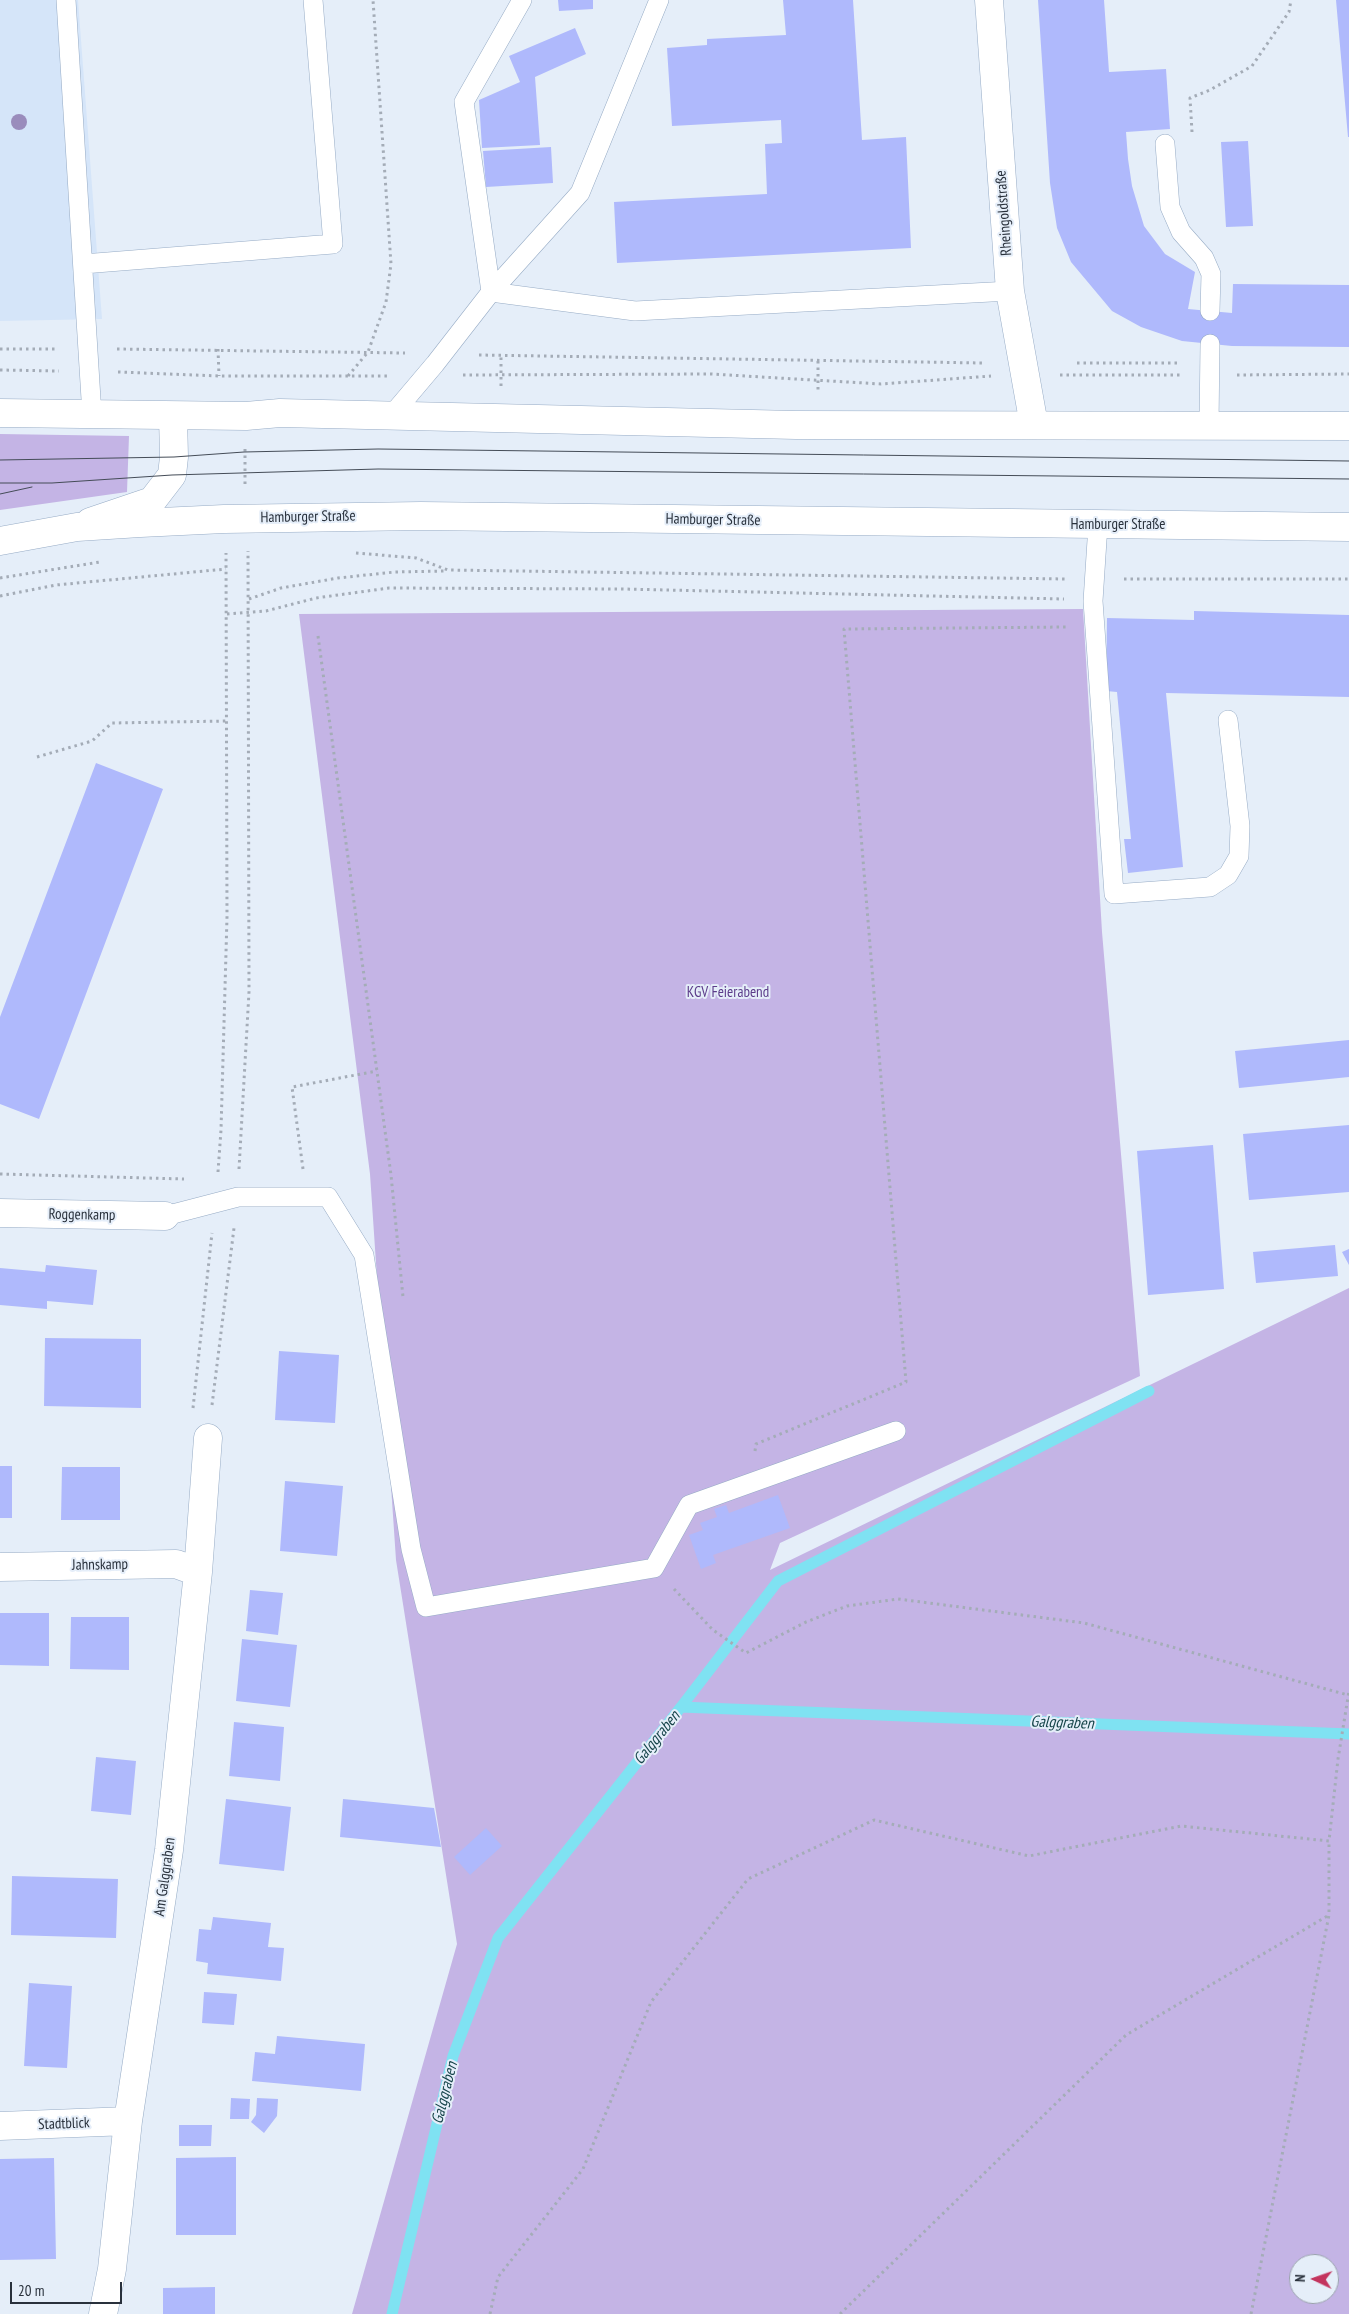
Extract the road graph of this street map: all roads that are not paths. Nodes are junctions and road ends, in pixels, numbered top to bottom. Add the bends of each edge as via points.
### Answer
1 (66, 0) edge
2 (313, 0) edge
3 (522, 0) edge
4 (659, 0) edge
5 (989, 0) edge
6 (1164, 144) road end
7 (84, 264) junction
8 (1010, 291) junction
9 (491, 292) junction
10 (1210, 311) dead end
11 (1210, 344) dead end
12 (0, 413) edge
13 (92, 415) junction
14 (173, 416) junction
15 (391, 416) junction
16 (1034, 425) junction
17 (1209, 426) junction
18 (1349, 426) edge
19 (1098, 525) junction
20 (77, 527) junction
21 (1349, 527) edge
22 (0, 541) edge
23 (1228, 720) dead end
24 (0, 1213) edge
25 (164, 1216) joint
26 (896, 1431) dead end
27 (208, 1438) road end
28 (0, 1567) edge
29 (198, 1572) junction
30 (128, 2122) junction
31 (0, 2126) edge
32 (103, 2314) edge

1 - 7 lane
2 - 7 lane via 333,244
3 - 9 lane via 464,102
4 - 9 lane via 580,193
5 - 8 main road, Rheingoldstraße
6 - 10 lane via 1170,206 1181,232 1204,258 1211,274
7 - 13 lane
8 - 9 lane via 635,311
8 - 16 main road, Rheingoldstraße
9 - 15 lane
11 - 17 lane
12 - 13 main road
13 - 14 main road
14 - 15 main road via 280,413
14 - 20 main road, Hamburger Straße via 172,475 152,501
15 - 16 main road via 796,426
16 - 17 main road
17 - 18 main road
19 - 20 main road, Hamburger Straße via 421,516 246,518
19 - 21 main road, Hamburger Straße
19 - 23 lane via 1093,579 1094,625 1114,894 1210,887 1228,875 1239,856 1240,826
20 - 22 main road, Hamburger Straße
24 - 25 main road, Roggenkamp
25 - 26 lane via 238,1197 328,1197 364,1255 411,1549 426,1607 654,1568 689,1505
27 - 29 main road, Am Galggraben
28 - 29 main road, Jahnskamp via 176,1564
29 - 30 main road, Am Galggraben via 169,1850
30 - 31 main road, Stadtblick
30 - 32 main road, Am Galggraben via 112,2269

